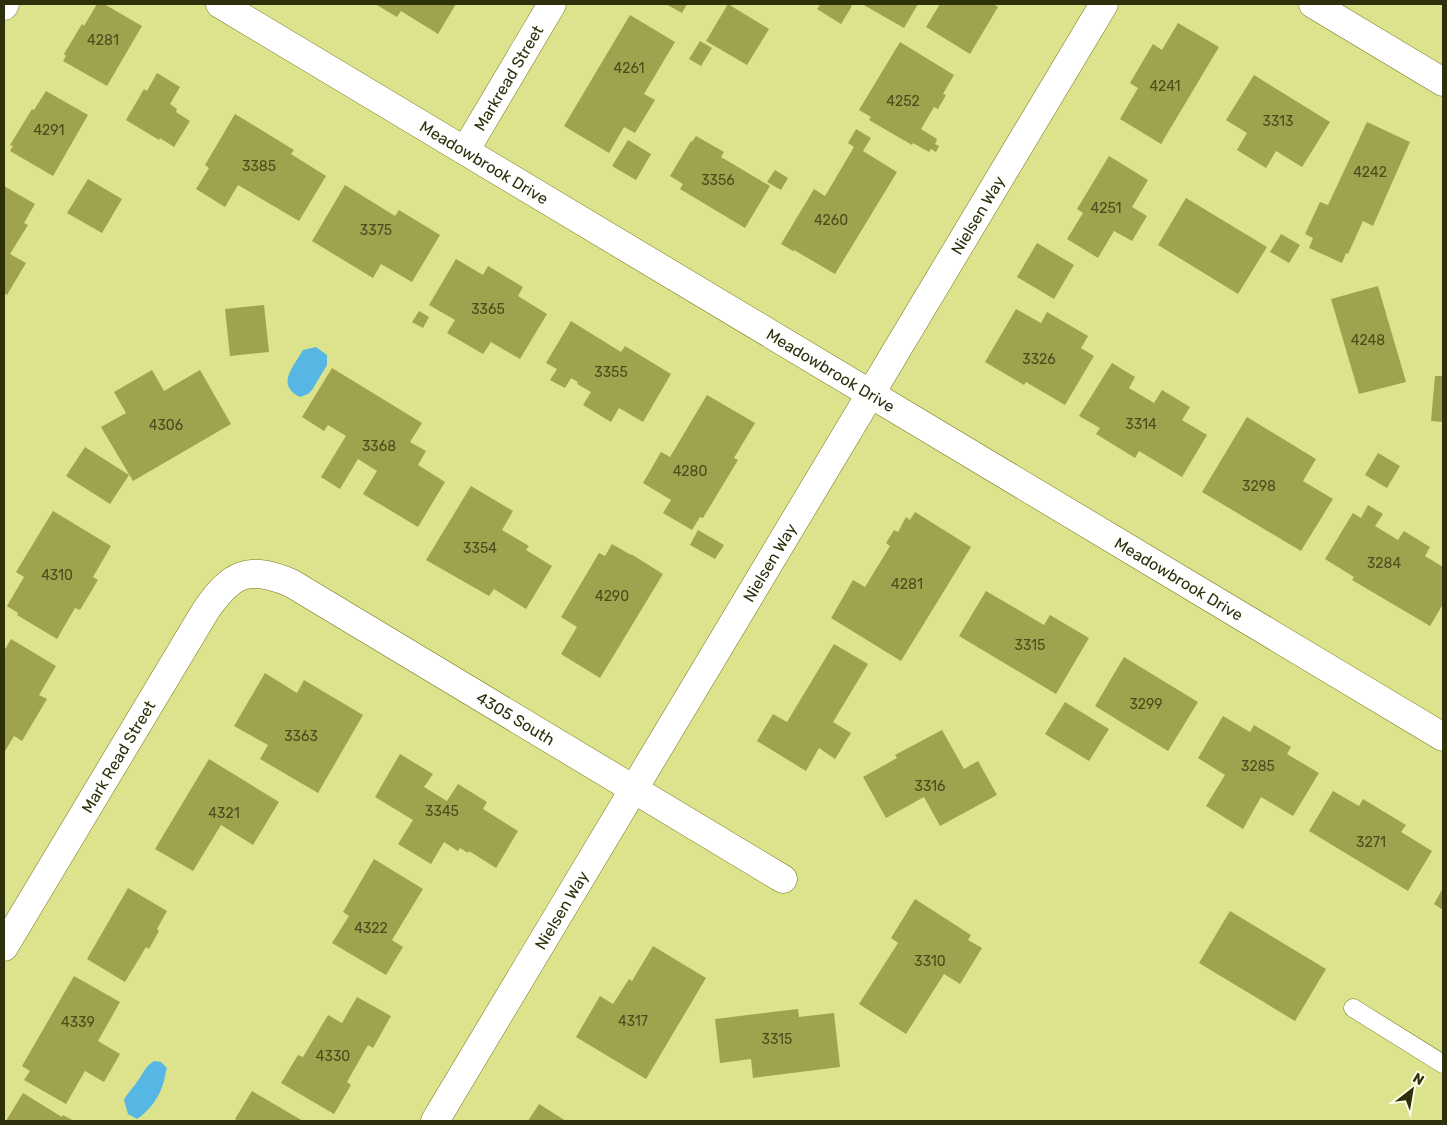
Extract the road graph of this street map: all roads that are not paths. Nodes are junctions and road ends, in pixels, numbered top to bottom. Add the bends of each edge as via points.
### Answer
1 (220, 4) edge
2 (552, 4) edge
3 (1104, 4) edge
4 (1314, 4) edge
5 (1443, 82) edge
6 (465, 151) junction
7 (870, 394) junction
8 (244, 574) joint
9 (1443, 737) edge
10 (634, 789) junction
11 (783, 879) dead end
12 (4, 948) edge
13 (1352, 1008) dead end
14 (1443, 1064) edge
15 (435, 1121) edge

1 - 6 street, Meadowbrook Drive
2 - 6 street, Markread Street
3 - 7 street, Nielsen Way
4 - 5 street
6 - 7 street, Meadowbrook Drive
7 - 9 street, Meadowbrook Drive
7 - 10 street, Nielsen Way
8 - 10 street, 4305 South via 276,576 291,583
8 - 12 street, Mark Read Street via 230,582 206,610
10 - 11 street, 4305 South
10 - 15 street, Nielsen Way
13 - 14 lane

